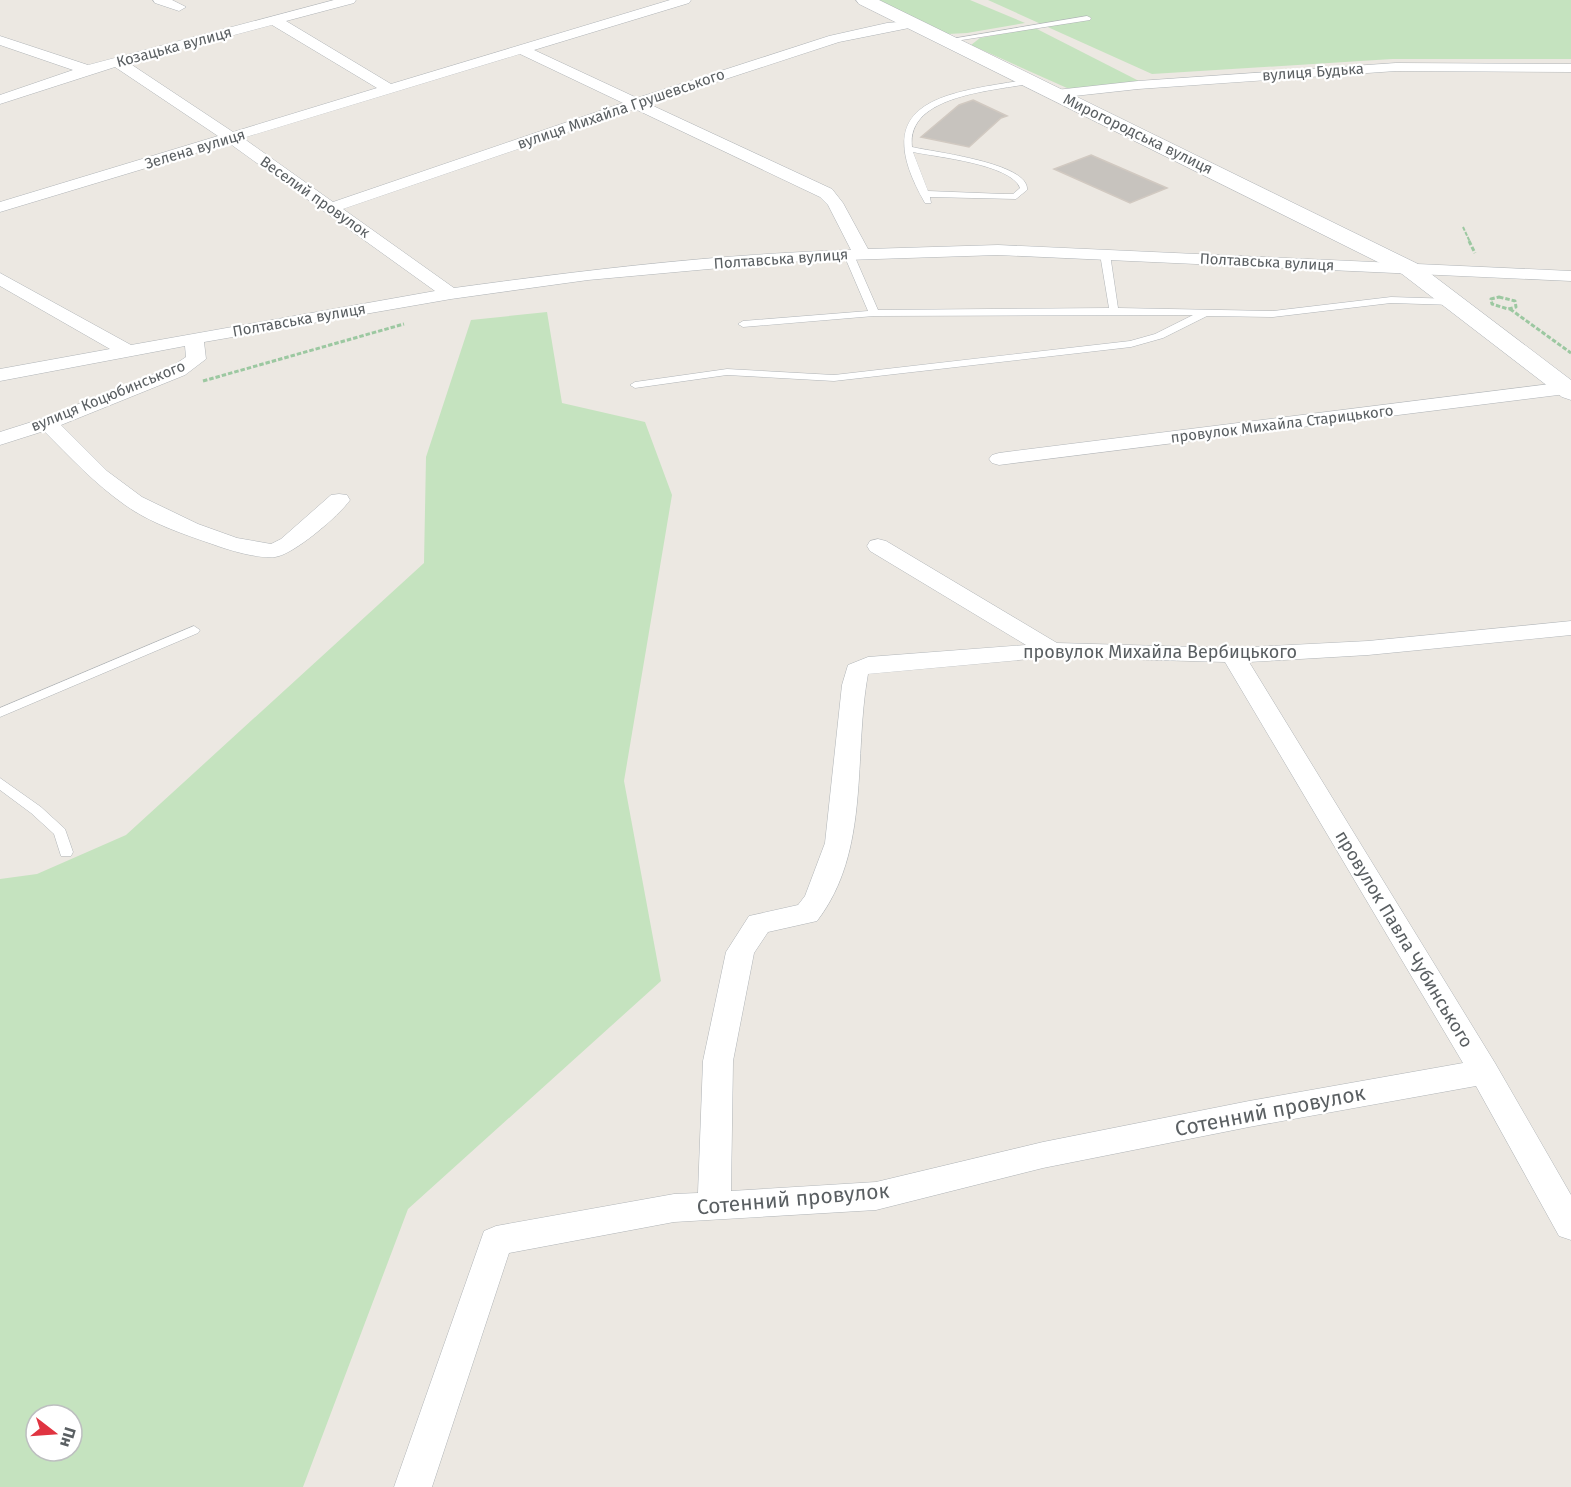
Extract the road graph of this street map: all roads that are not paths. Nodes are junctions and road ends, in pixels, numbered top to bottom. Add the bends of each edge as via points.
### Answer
1 (160, 0) edge
2 (349, 0) edge
3 (684, 0) edge
4 (865, 0) edge
5 (179, 7) dead end
6 (1087, 18) dead end
7 (274, 20) junction
8 (914, 23) junction
9 (0, 40) edge
10 (949, 40) junction
11 (523, 50) junction
12 (117, 62) junction
13 (1571, 68) edge
14 (87, 70) junction
15 (1030, 81) junction
16 (391, 90) junction
17 (1056, 94) junction
18 (0, 100) edge
19 (637, 102) junction
20 (232, 138) junction
21 (909, 149) junction
22 (0, 207) edge
23 (331, 208) junction
24 (855, 254) junction
25 (1105, 254) junction
26 (1410, 269) junction
27 (1571, 276) edge
28 (0, 278) edge
29 (451, 294) junction
30 (1454, 302) junction
31 (1114, 311) junction
32 (874, 313) junction
33 (1205, 313) junction
34 (743, 324) dead end
35 (194, 338) junction
36 (128, 351) junction
37 (0, 375) edge
38 (635, 385) dead end
39 (1568, 390) edge
40 (48, 423) junction
41 (0, 439) edge
42 (999, 459) dead end
43 (339, 501) dead end
44 (878, 546) dead end
45 (1571, 628) edge
46 (194, 630) dead end
47 (1052, 650) junction
48 (1233, 655) junction
49 (0, 714) edge
50 (0, 783) edge
51 (66, 852) dead end
52 (1484, 1072) junction
53 (714, 1206) junction
54 (1571, 1226) edge
55 (413, 1487) edge

1 - 5 street
2 - 7 street, Козацька вулиця
3 - 11 street, Зелена вулиця
4 - 8 street, Мирогородська вулиця
6 - 10 lane
7 - 12 street, Козацька вулиця
7 - 16 street
8 - 10 street, Мирогородська вулиця
8 - 19 street, вулиця Михайла Грушевського via 873,28
9 - 14 street
10 - 15 street, Мирогородська вулиця
11 - 16 street, Зелена вулиця
11 - 19 street
12 - 14 street, Козацька вулиця
12 - 20 street, Веселий провулок
13 - 17 street, вулиця Будька via 1396,67
14 - 18 street, Козацька вулиця
15 - 17 street, Мирогородська вулиця
15 - 21 lane via 936,102 913,120 906,136
16 - 20 street, Зелена вулиця
17 - 26 street, Мирогородська вулиця
19 - 23 street, вулиця Михайла Грушевського
19 - 24 street via 826,193 835,203
20 - 22 street, Зелена вулиця
20 - 23 street, Веселий провулок
21 - 21 lane via 997,168 1014,174 1024,188 1016,196 927,198 916,177
23 - 29 street, Веселий провулок
24 - 25 street, Полтавська вулиця via 998,250
24 - 29 street, Полтавська вулиця via 588,275
24 - 32 lane
25 - 26 street, Полтавська вулиця
25 - 31 lane
26 - 27 street, Полтавська вулиця
26 - 30 street, Мирогородська вулиця
28 - 36 street
29 - 35 street, Полтавська вулиця
30 - 33 lane via 1391,300 1273,314
30 - 39 street, Мирогородська вулиця
31 - 32 lane
31 - 33 lane
32 - 34 lane
33 - 38 lane via 1159,336 1131,344 834,378 727,372
35 - 36 street, Полтавська вулиця
35 - 40 street, вулиця Коцюбинського via 196,359 178,371
36 - 37 street, Полтавська вулиця
39 - 42 street, провулок Михайла Старицького
40 - 41 street, вулиця Коцюбинського
40 - 43 street via 100,476 134,502 232,544 273,551 281,548
44 - 47 street
45 - 48 street, провулок Михайла Вербицького via 1368,648
46 - 49 lane
47 - 48 street, провулок Михайла Вербицького
47 - 53 street, провулок Михайла Вербицького via 868,665 857,670 839,843 818,900 807,914 759,923 740,952 718,1060
48 - 52 street, провулок Павла Чубинського
50 - 51 lane via 60,832
52 - 53 street, Сотенний провулок via 1043,1155 876,1196
52 - 54 street, провулок Павла Чубинського
53 - 55 street, Сотенний провулок via 674,1208 496,1240

